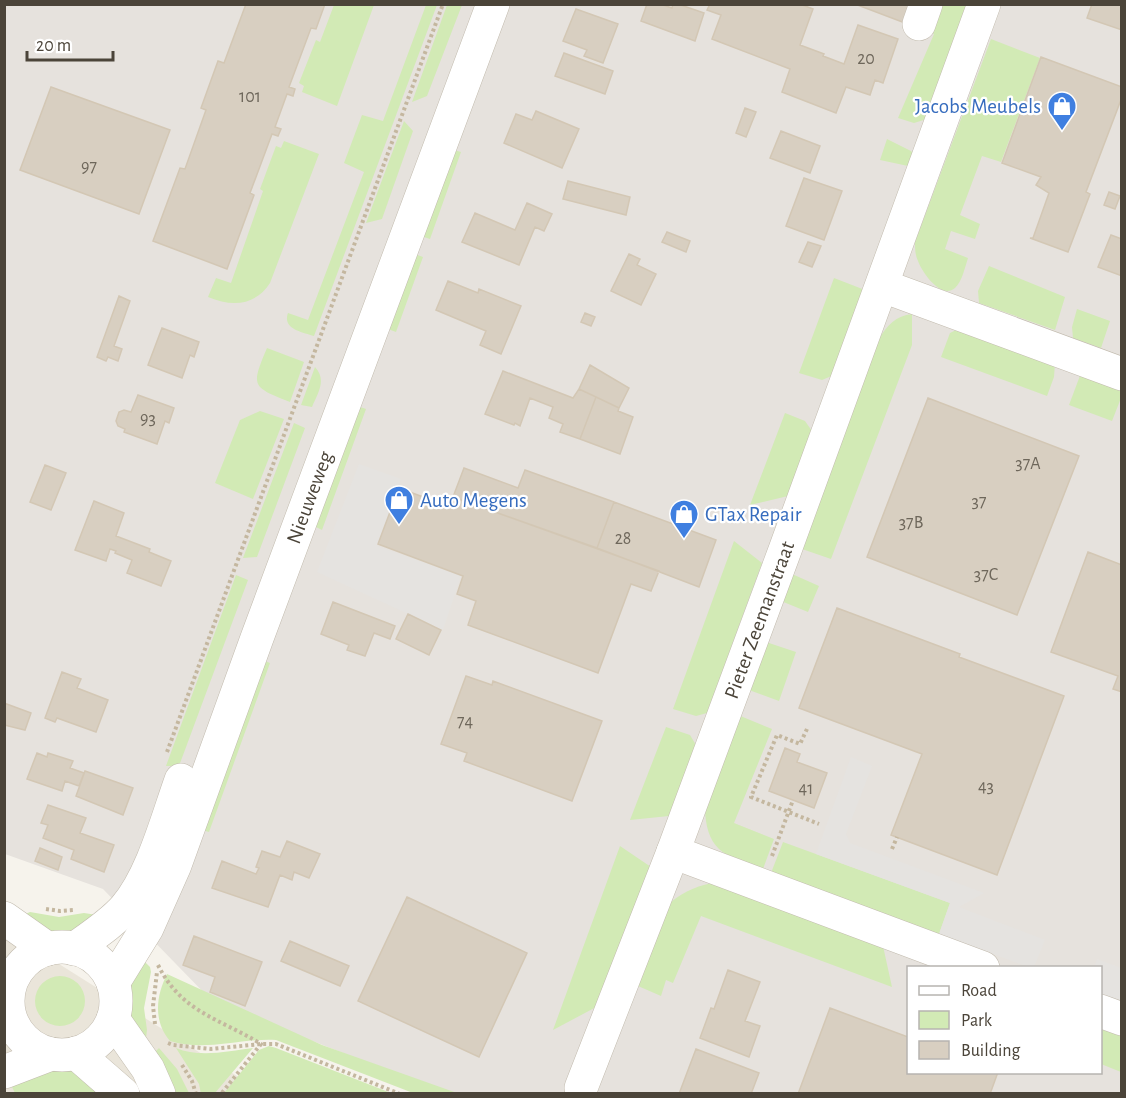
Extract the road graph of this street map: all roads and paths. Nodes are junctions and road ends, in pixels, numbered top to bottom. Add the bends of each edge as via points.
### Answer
1 (443, 4) edge
2 (468, 4) edge
3 (493, 4) edge
4 (984, 4) edge
5 (883, 286) junction
6 (1122, 374) edge
7 (807, 729) dead end
8 (164, 758) dead end
9 (793, 801) dead end
10 (788, 812) junction
11 (819, 824) dead end
12 (897, 837) dead end
13 (778, 841) dead end
14 (892, 849) dead end
15 (673, 852) junction
16 (4, 918) edge
17 (61, 949) junction
18 (978, 966) edge
19 (113, 983) junction
20 (7, 1002) edge
21 (1102, 1011) edge
22 (113, 1019) junction
23 (1122, 1019) edge
24 (156, 1029) dead end
25 (165, 1041) dead end
26 (261, 1044) junction
27 (64, 1054) junction
28 (4, 1072) edge
29 (580, 1088) dead end
30 (123, 1094) edge
31 (159, 1094) edge
32 (221, 1094) edge
33 (400, 1094) edge

1 - 8 path
2 - 17 street, Nieuweweg via 151,864 136,894 112,921
3 - 19 street, Nieuweweg via 175,866 147,928
4 - 5 street, Pieter Zeemanstraat
5 - 6 street
5 - 15 street, Pieter Zeemanstraat
7 - 10 path via 800,744 777,735 751,797
9 - 10 path
10 - 11 path
10 - 13 path
12 - 14 path
15 - 18 street
15 - 29 street, Pieter Zeemanstraat
16 - 17 street
17 - 19 street via 87,953 107,971
17 - 20 street via 35,955 24,963 15,974
19 - 22 street
20 - 27 street via 17,1031 26,1041 38,1050
21 - 23 street
22 - 27 street via 92,1046
22 - 31 street via 148,1070
24 - 26 path via 153,1006 158,965 186,1003
25 - 26 path via 211,1049
26 - 32 path
26 - 33 path via 276,1044
27 - 28 street
27 - 30 street

